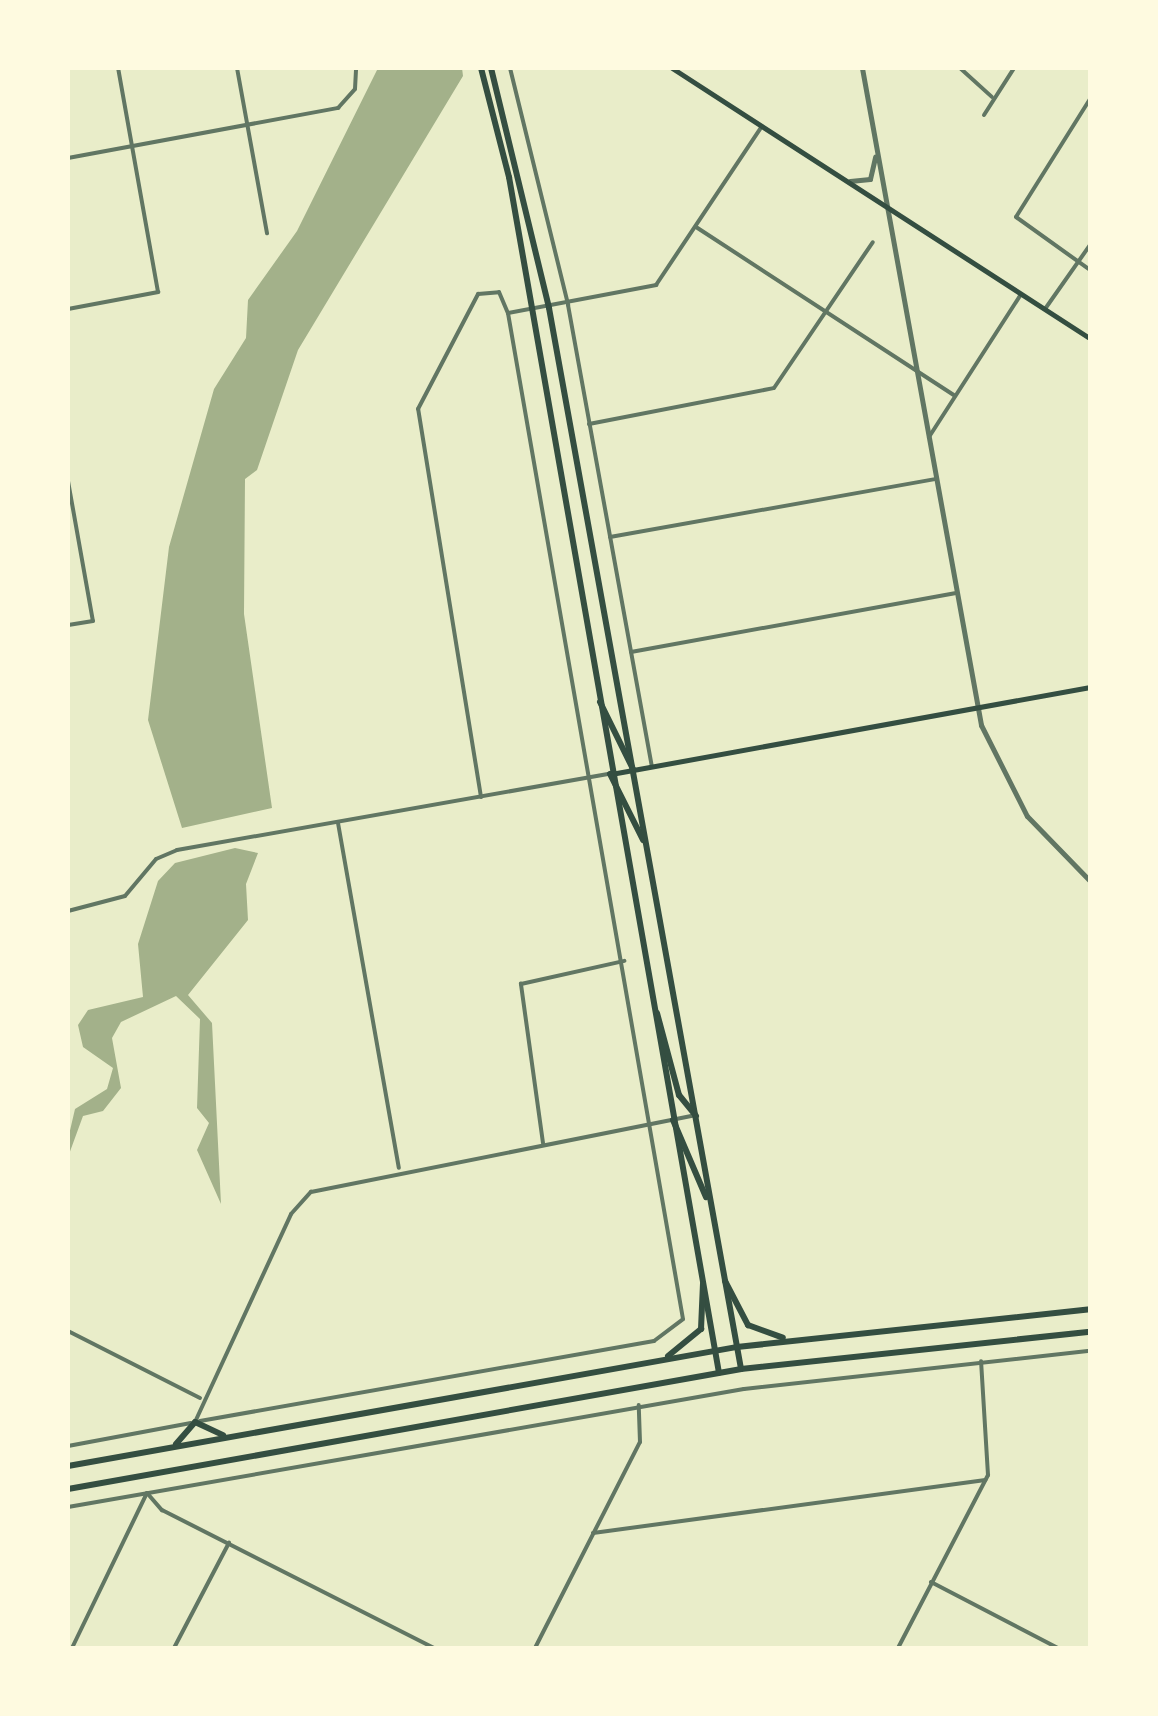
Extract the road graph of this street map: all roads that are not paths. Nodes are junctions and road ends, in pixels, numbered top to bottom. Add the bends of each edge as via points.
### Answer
1 (118, 68) edge
2 (237, 68) edge
3 (356, 68) edge
4 (481, 68) edge
5 (491, 68) edge
6 (510, 68) edge
7 (672, 68) edge
8 (862, 68) edge
9 (960, 68) edge
10 (1014, 68) edge
11 (994, 99) junction
12 (1090, 99) edge
13 (984, 115) dead end
14 (248, 126) junction
15 (762, 126) junction
16 (876, 144) junction
17 (132, 146) junction
18 (68, 158) edge
19 (845, 179) junction
20 (886, 205) junction
21 (696, 228) junction
22 (267, 233) dead end
23 (873, 242) dead end
24 (1090, 245) edge
25 (1079, 263) junction
26 (1090, 270) edge
27 (1021, 294) junction
28 (568, 306) junction
29 (68, 308) edge
30 (549, 308) junction
31 (1046, 309) junction
32 (528, 311) junction
33 (825, 312) junction
34 (508, 313) junction
35 (1090, 338) edge
36 (916, 371) junction
37 (955, 396) junction
38 (589, 424) junction
39 (928, 438) junction
40 (935, 479) junction
41 (68, 480) edge
42 (610, 537) junction
43 (955, 593) junction
44 (68, 625) edge
45 (631, 652) junction
46 (1090, 686) edge
47 (596, 697) junction
48 (976, 708) junction
49 (652, 766) junction
50 (634, 770) junction
51 (610, 774) junction
52 (591, 778) junction
53 (481, 798) junction
54 (338, 823) junction
55 (648, 850) junction
56 (1090, 881) edge
57 (68, 911) edge
58 (624, 961) junction
59 (651, 998) junction
60 (696, 1116) junction
61 (673, 1120) junction
62 (654, 1124) junction
63 (543, 1143) junction
64 (399, 1169) junction
65 (710, 1202) junction
66 (725, 1282) junction
67 (703, 1284) junction
68 (1090, 1310) edge
69 (68, 1331) edge
70 (1090, 1332) edge
71 (799, 1339) junction
72 (737, 1347) junction
73 (715, 1351) junction
74 (1090, 1351) edge
75 (981, 1360) junction
76 (628, 1366) junction
77 (741, 1369) junction
78 (719, 1373) junction
79 (200, 1398) junction
80 (639, 1405) junction
81 (466, 1418) junction
82 (195, 1422) junction
83 (254, 1433) junction
84 (469, 1436) junction
85 (68, 1446) edge
86 (160, 1450) junction
87 (68, 1466) edge
88 (985, 1480) junction
89 (68, 1489) edge
90 (147, 1493) junction
91 (68, 1508) edge
92 (593, 1534) junction
93 (229, 1543) junction
94 (932, 1582) junction
95 (68, 1638) edge
96 (74, 1645) edge
97 (174, 1648) edge
98 (434, 1648) edge
99 (535, 1648) edge
100 (898, 1648) edge
101 (1058, 1648) edge

1 - 17 street
2 - 14 street
3 - 14 street via 352,94 331,110
4 - 32 main road
5 - 30 main road
6 - 28 street
7 - 15 main road
8 - 16 street
9 - 11 street
10 - 11 street
11 - 13 street
12 - 25 street via 1016,217
14 - 17 street
14 - 22 street
15 - 19 main road
15 - 21 street
16 - 19 street via 870,179
16 - 20 street
17 - 18 street
17 - 29 street via 158,292
19 - 20 main road
20 - 27 main road
20 - 36 street
21 - 28 street via 656,285
21 - 33 street
23 - 33 street
24 - 25 street
25 - 26 street
25 - 31 street
27 - 31 main road
27 - 37 street
28 - 30 street
28 - 38 street
30 - 32 street
30 - 50 main road
31 - 35 main road
32 - 34 street
32 - 47 main road
33 - 36 street
33 - 38 street via 774,388
34 - 52 street
34 - 53 street via 499,292 468,304 415,422
36 - 37 street
36 - 39 street
37 - 39 street
38 - 42 street
39 - 40 street
40 - 42 street
40 - 43 street
41 - 44 street via 94,620
42 - 45 street
43 - 45 street
43 - 48 street
45 - 49 street
46 - 48 main road
47 - 50 main road
47 - 51 main road
48 - 49 main road
48 - 56 street via 1015,800
49 - 50 main road
50 - 51 main road
50 - 55 main road
51 - 52 street
51 - 55 main road
51 - 59 main road
52 - 53 street
52 - 58 street
53 - 54 street
54 - 57 street via 166,853 125,896
54 - 64 street
55 - 60 main road
58 - 62 street
58 - 63 street via 532,978 519,989
59 - 60 main road via 679,1095
59 - 61 main road
60 - 61 street
60 - 65 main road
61 - 62 street
61 - 65 main road
61 - 67 main road
62 - 63 street
62 - 82 street via 684,1296 679,1326 654,1341
63 - 64 street
64 - 79 street via 333,1182 299,1203
65 - 66 main road
66 - 71 main road via 751,1327
66 - 72 main road
67 - 73 main road
67 - 76 main road via 703,1322 689,1346
68 - 71 main road
69 - 79 street
70 - 77 main road
71 - 72 main road
72 - 73 main road
72 - 77 main road
73 - 76 main road
73 - 78 main road
74 - 75 street
75 - 80 street
75 - 88 street
76 - 83 main road
77 - 78 main road
78 - 81 main road
79 - 82 street
80 - 84 street
80 - 92 street via 640,1442
81 - 84 street
81 - 89 main road
82 - 83 main road via 210,1434
82 - 85 street
82 - 86 main road
83 - 86 main road
84 - 90 street
86 - 87 main road
88 - 92 street
88 - 94 street
90 - 91 street
90 - 93 street
90 - 96 street
92 - 99 street
93 - 97 street
93 - 98 street
94 - 100 street
94 - 101 street
95 - 96 street

